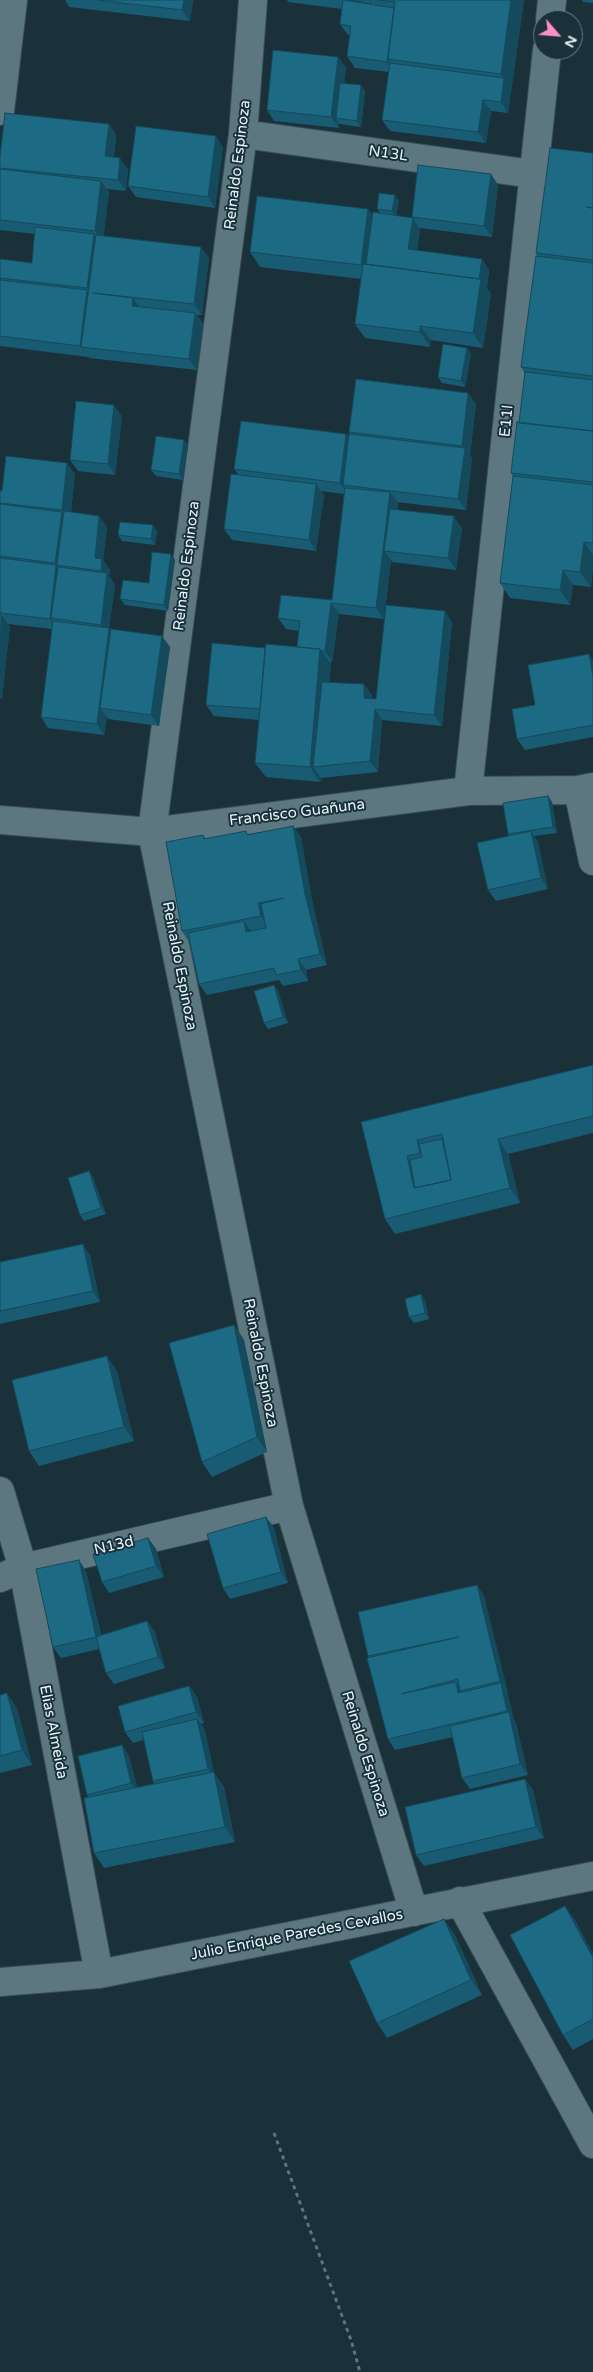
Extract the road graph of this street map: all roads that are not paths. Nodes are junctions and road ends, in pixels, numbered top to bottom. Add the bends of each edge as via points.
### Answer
1 (13, 0) edge
2 (253, 0) edge
3 (546, 60) edge
4 (0, 111) edge
5 (243, 134) junction
6 (533, 174) junction
7 (585, 789) edge
8 (468, 791) junction
9 (0, 820) edge
10 (152, 832) junction
11 (593, 861) edge
12 (0, 1491) edge
13 (289, 1506) junction
14 (11, 1573) edge
15 (593, 1876) edge
16 (460, 1902) junction
17 (414, 1912) junction
18 (99, 1974) junction
19 (0, 1982) edge
20 (593, 2144) edge

1 - 4 street
2 - 5 street, Reinaldo Espinoza
3 - 6 street, E11l
5 - 6 street, N13L
5 - 10 street, Reinaldo Espinoza
6 - 8 street, E11l
7 - 8 street, Francisco Guañuna
7 - 11 street
8 - 10 street, Francisco Guañuna
9 - 10 street, Francisco Guañuna
10 - 13 street, Reinaldo Espinoza
12 - 14 street, Elias Almeida
13 - 14 street, N13d
13 - 17 street, Reinaldo Espinoza
14 - 18 street, Elias Almeida
15 - 16 street, Julio Enrique Paredes Cevallos
16 - 17 street, Julio Enrique Paredes Cevallos
16 - 20 street
17 - 18 street, Julio Enrique Paredes Cevallos
18 - 19 street, Julio Enrique Paredes Cevallos

